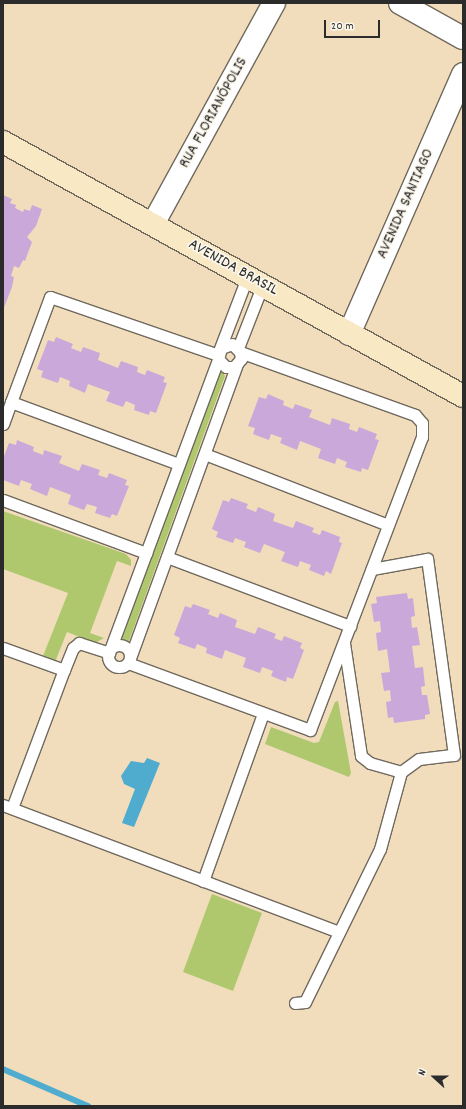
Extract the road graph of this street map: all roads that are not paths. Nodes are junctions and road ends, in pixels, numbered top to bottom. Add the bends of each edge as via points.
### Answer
1 (274, 3) edge
2 (400, 3) edge
3 (463, 38) edge
4 (463, 74) edge
5 (3, 142) edge
6 (153, 224) junction
7 (256, 280) junction
8 (349, 334) junction
9 (239, 350) junction
10 (218, 355) junction
11 (237, 364) junction
12 (463, 396) edge
13 (11, 402) junction
14 (3, 424) edge
15 (205, 454) junction
16 (179, 464) junction
17 (3, 500) edge
18 (388, 525) junction
19 (146, 553) junction
20 (167, 557) junction
21 (372, 568) junction
22 (350, 626) junction
23 (344, 642) junction
24 (3, 648) edge
25 (109, 651) junction
26 (129, 661) junction
27 (64, 670) junction
28 (263, 713) junction
29 (401, 772) junction
30 (8, 806) edge
31 (203, 881) junction
32 (339, 932) junction
33 (295, 1003) dead end

1 - 6 street, RUA FLORIANÓPOLIS
2 - 3 street
4 - 8 street, AVENIDA SANTIAGO
5 - 6 street, AVENIDA BRASIL
6 - 7 street, AVENIDA BRASIL
7 - 8 street, AVENIDA BRASIL
7 - 9 lane
7 - 10 lane
8 - 12 street, AVENIDA BRASIL
9 - 10 lane via 228,344
9 - 11 lane via 241,359
9 - 18 lane via 415,415 420,420 422,437
10 - 11 lane via 226,367
10 - 13 lane via 50,297
10 - 16 lane
11 - 15 lane
13 - 14 lane
13 - 16 lane
15 - 18 lane
15 - 20 lane
16 - 19 lane
17 - 19 lane
18 - 21 lane
19 - 25 lane
20 - 22 lane
20 - 26 lane
21 - 22 lane
21 - 29 lane via 427,559 454,755 419,759
22 - 23 lane
23 - 28 lane via 310,730
23 - 29 lane via 361,756 370,763
24 - 27 lane
25 - 26 lane via 116,646 124,646 129,651
25 - 26 lane via 109,661 114,666 122,667
25 - 27 lane via 79,643 73,648
26 - 28 lane
27 - 30 lane
28 - 31 lane
29 - 32 lane via 380,849
30 - 31 lane
31 - 32 lane
32 - 33 lane via 305,1002

